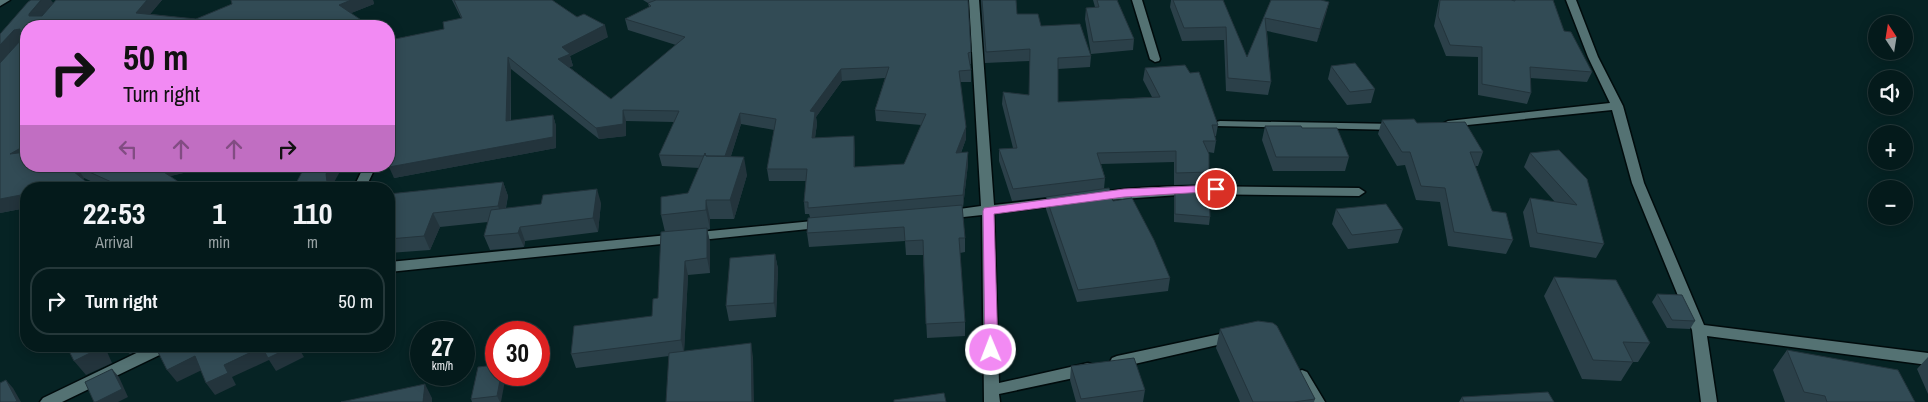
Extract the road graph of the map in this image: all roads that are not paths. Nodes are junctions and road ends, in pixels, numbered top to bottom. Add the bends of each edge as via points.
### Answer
1 (5, 0) edge
2 (974, 0) edge
3 (1137, 0) edge
4 (1571, 0) edge
5 (0, 3) edge
6 (1155, 59) dead end
7 (1617, 106) junction
8 (1220, 124) edge
9 (1437, 126) edge
10 (1412, 127) edge
11 (1359, 192) dead end
12 (988, 211) junction
13 (932, 216) edge
14 (838, 223) edge
15 (395, 266) edge
16 (1699, 330) junction
17 (1248, 333) edge
18 (152, 352) edge
19 (1293, 359) edge
20 (1928, 359) edge
21 (992, 396) edge
22 (48, 402) edge
23 (1317, 402) edge
24 (1709, 402) edge

1 - 5 street
2 - 12 street
3 - 6 street
4 - 7 street via 1593,57
7 - 9 street
7 - 16 street via 1638,183
8 - 10 street
11 - 12 street via 1216,189 1124,193
12 - 13 street
12 - 21 street
14 - 15 street
16 - 20 street
16 - 24 street
17 - 21 street via 1102,365
18 - 22 street
19 - 23 street

